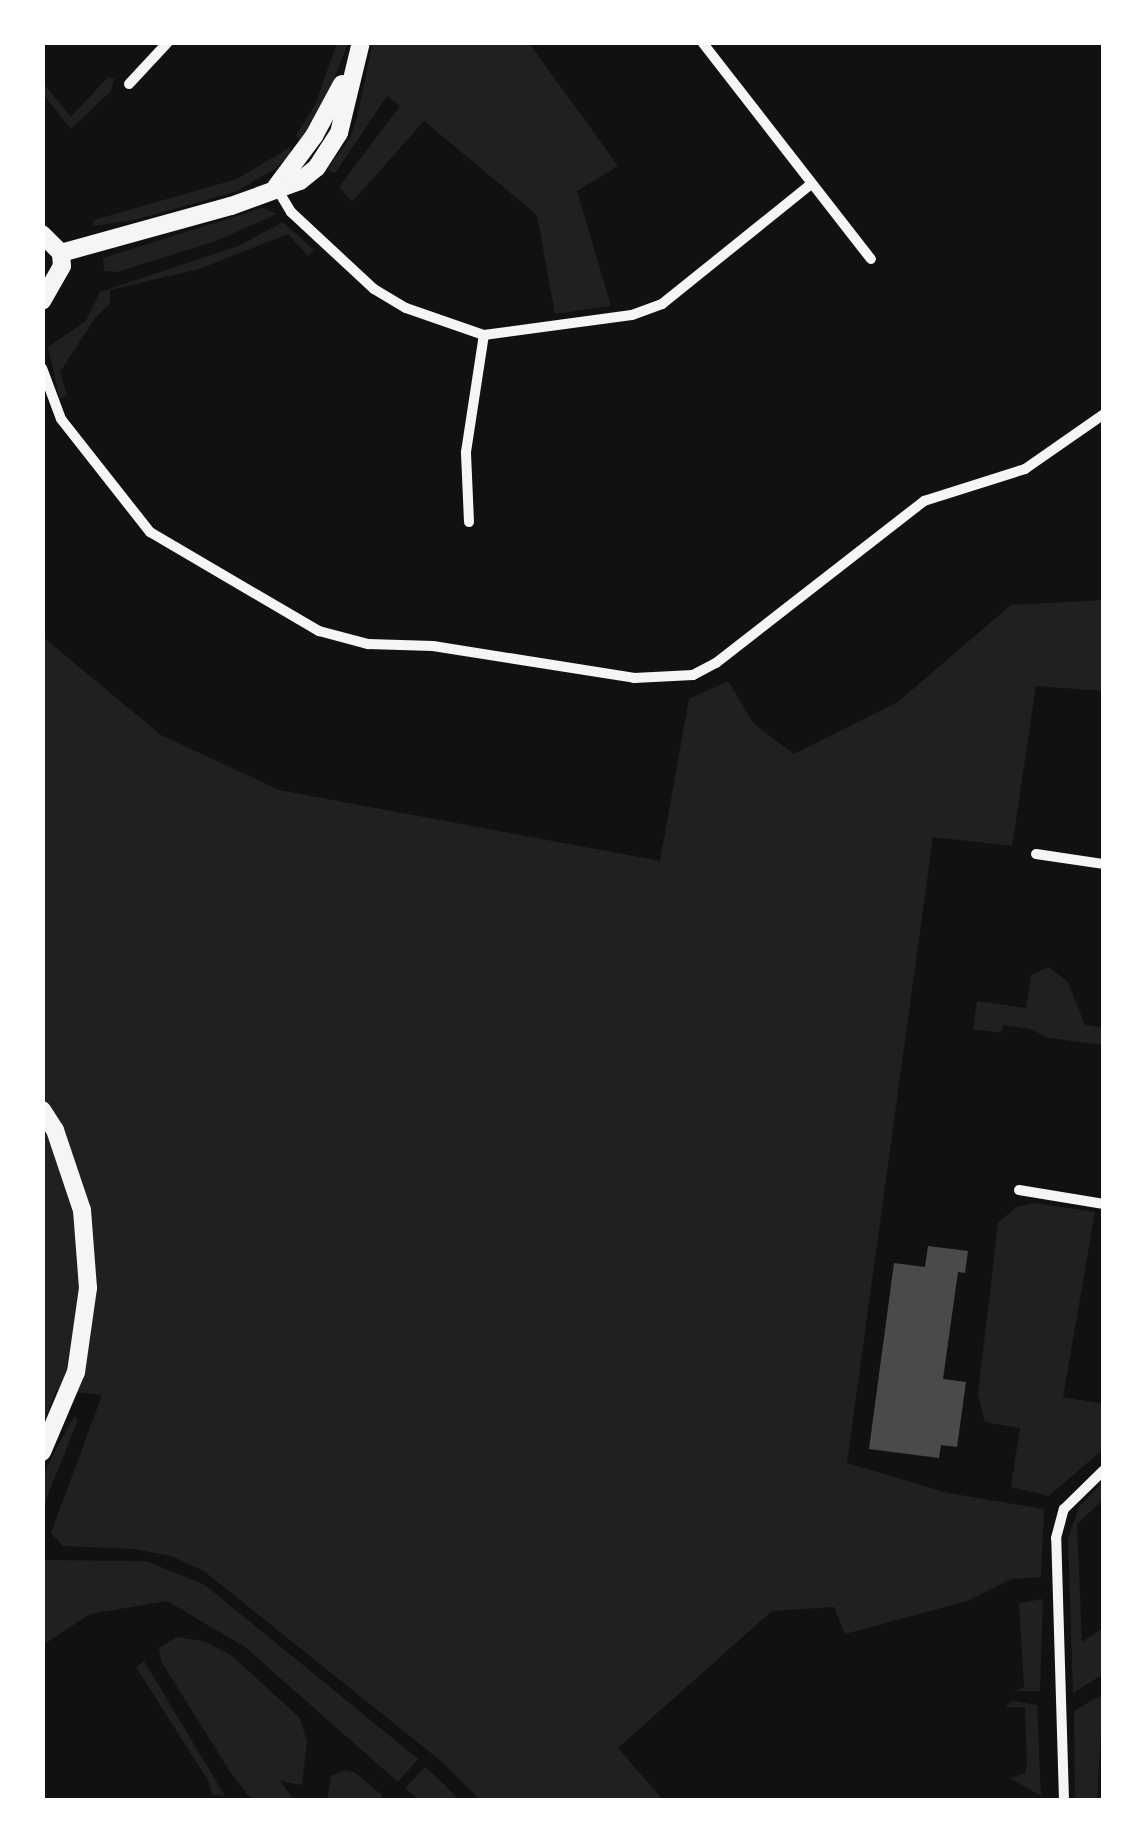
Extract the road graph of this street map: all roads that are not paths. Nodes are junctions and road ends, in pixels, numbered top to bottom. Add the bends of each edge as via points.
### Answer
1 (168, 42) edge
2 (702, 42) edge
3 (359, 47) edge
4 (128, 84) dead end
5 (810, 185) junction
6 (276, 186) junction
7 (42, 234) edge
8 (62, 253) junction
9 (870, 260) dead end
10 (42, 302) edge
11 (484, 335) junction
12 (42, 368) edge
13 (1104, 414) edge
14 (469, 522) dead end
15 (1036, 854) dead end
16 (1104, 864) edge
17 (42, 1110) edge
18 (1019, 1190) dead end
19 (1104, 1204) edge
20 (42, 1452) edge
21 (1104, 1470) edge
22 (1064, 1800) edge

1 - 4 street
2 - 5 street
3 - 6 street via 330,151 300,181
5 - 9 street
5 - 11 street via 662,304 632,315
6 - 8 street via 231,206
6 - 11 street via 291,212 374,289 406,308
7 - 8 street
8 - 10 street via 58,280
11 - 14 street via 466,452
12 - 13 street via 60,418 150,532 320,631 368,644 434,646 634,678 693,675 924,501 1025,469
15 - 16 street
17 - 20 street via 82,1210 88,1288 76,1372
18 - 19 street
21 - 22 street via 1064,1509 1056,1538

